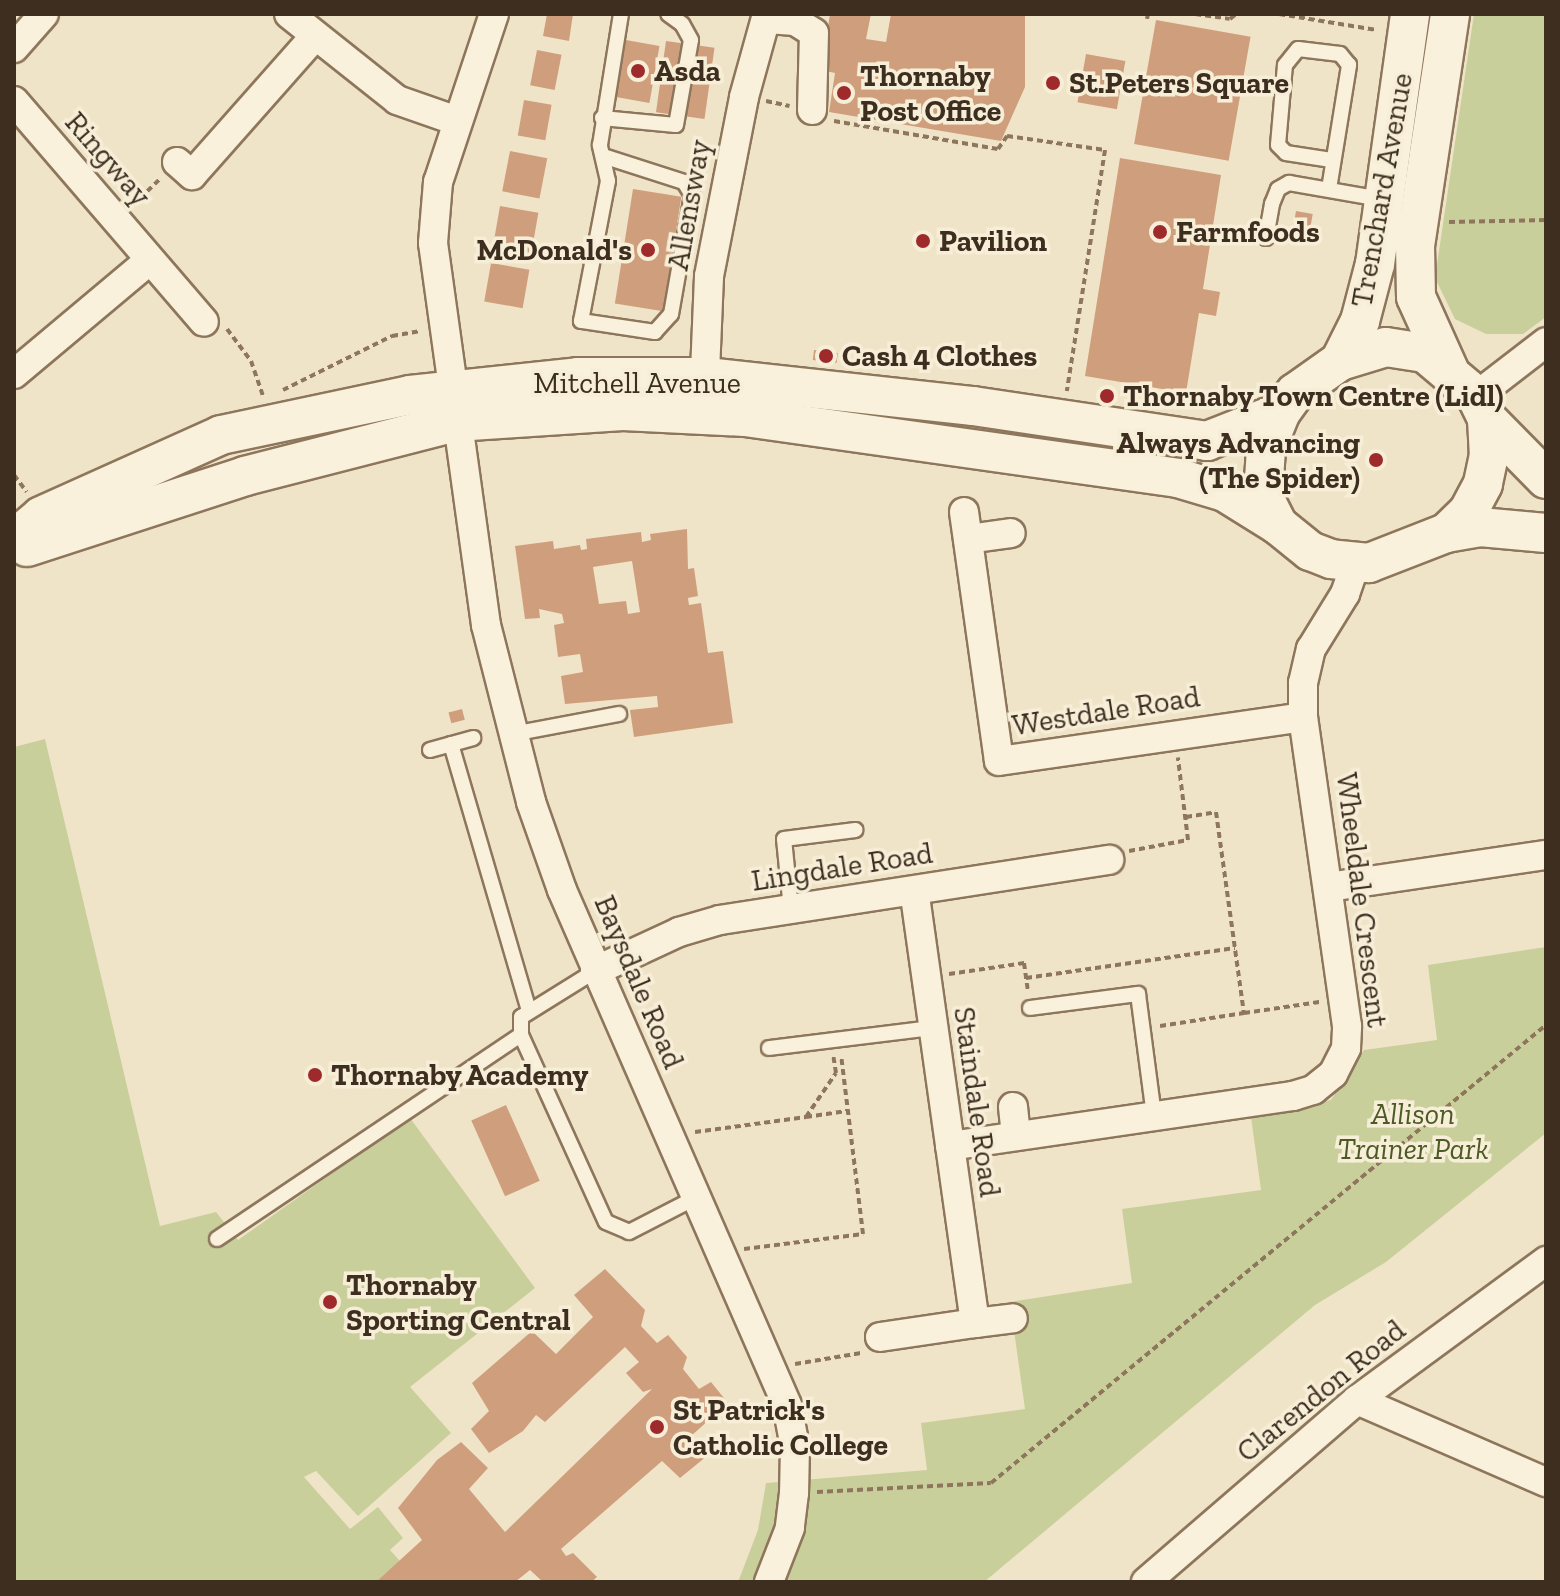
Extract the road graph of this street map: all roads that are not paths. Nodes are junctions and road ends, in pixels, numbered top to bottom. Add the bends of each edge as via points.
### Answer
1 (44, 14) edge
2 (289, 14) edge
3 (494, 14) edge
4 (621, 14) edge
5 (668, 14) edge
6 (1450, 14) edge
7 (764, 16) edge
8 (812, 19) edge
9 (1409, 24) edge
10 (314, 37) junction
11 (14, 48) edge
12 (14, 101) edge
13 (812, 110) road end
14 (602, 118) junction
15 (454, 120) junction
16 (603, 156) junction
17 (1331, 160) junction
18 (177, 162) road end
19 (1329, 189) junction
20 (1381, 199) junction
21 (1266, 238) dead end
22 (150, 260) junction
23 (204, 322) road end
24 (1546, 342) edge
25 (1340, 361) junction
26 (1449, 370) junction
27 (14, 374) edge
28 (704, 395) junction
29 (453, 406) junction
30 (1482, 408) junction
31 (1281, 412) junction
32 (1546, 479) edge
33 (1278, 525) junction
34 (1011, 533) dead end
35 (1446, 533) junction
36 (1546, 533) edge
37 (14, 539) edge
38 (14, 552) edge
39 (1356, 562) junction
40 (619, 714) dead end
41 (1303, 717) junction
42 (512, 734) junction
43 (473, 738) dead end
44 (451, 744) junction
45 (430, 750) dead end
46 (855, 830) dead end
47 (1546, 855) edge
48 (1109, 860) road end
49 (1328, 887) junction
50 (914, 891) junction
51 (791, 909) junction
52 (595, 971) junction
53 (1030, 1008) road end
54 (529, 1010) junction
55 (931, 1028) junction
56 (521, 1035) junction
57 (769, 1048) dead end
58 (1013, 1107) dead end
59 (1154, 1115) junction
60 (1006, 1138) junction
61 (950, 1146) junction
62 (697, 1197) junction
63 (217, 1239) dead end
64 (1546, 1261) edge
65 (1013, 1318) dead end
66 (975, 1323) junction
67 (880, 1337) road end
68 (1357, 1400) junction
69 (1546, 1482) edge
70 (769, 1582) edge
71 (1146, 1582) edge

1 - 11 street
2 - 10 street
3 - 15 street, Baysdale Road
4 - 14 lane
5 - 14 lane via 691,40 676,125
6 - 26 street, Trenchard Avenue via 1419,218 1416,297
7 - 8 street
7 - 28 street, Allensway via 709,276
8 - 13 street
9 - 20 street, Trenchard Avenue
10 - 15 street via 397,100
10 - 18 street via 192,175
12 - 22 street, Ringway
14 - 16 lane
15 - 29 street, Baysdale Road via 438,182 433,243
16 - 16 lane via 608,181 581,321 647,333 668,322 692,195 684,182
17 - 17 lane via 1349,65 1340,54 1298,49 1285,65 1278,145 1286,153
17 - 19 lane
19 - 20 lane
19 - 21 lane via 1289,183 1278,189
20 - 25 street, Trenchard Avenue via 1371,278 1360,321
22 - 23 street, Ringway
22 - 27 street
24 - 30 street
25 - 26 street, Mitchell Avenue via 1386,347 1425,353
25 - 31 street, Mitchell Avenue via 1295,393
26 - 30 street, Mitchell Avenue
28 - 29 street, Mitchell Avenue via 623,411
28 - 31 street, Mitchell Avenue via 973,406 1207,441
28 - 33 street, Mitchell Avenue via 1178,478 1225,492
29 - 37 street, Mitchell Avenue via 221,435 41,516
29 - 38 street, Mitchell Avenue
29 - 42 street, Baysdale Road via 486,625
30 - 32 street
30 - 35 street, Mitchell Avenue via 1489,455 1483,484 1468,512
31 - 33 street, Mitchell Avenue via 1263,470 1263,495
33 - 39 street, Mitchell Avenue via 1310,551
34 - 41 street, Westdale Road via 966,526 999,761
35 - 36 street via 1480,527
35 - 39 street, Mitchell Avenue via 1391,557
39 - 41 street, Wheeldale Crescent via 1345,594 1311,649
40 - 42 lane
41 - 49 street, Wheeldale Crescent
42 - 52 street, Baysdale Road via 562,890
43 - 44 lane
44 - 45 lane
44 - 54 lane
46 - 51 lane via 784,839
47 - 49 street
48 - 50 street, Lingdale Road
49 - 59 street, Wheeldale Crescent via 1346,1048 1324,1083 1293,1096
50 - 51 street, Lingdale Road
50 - 55 street, Staindale Road
51 - 52 street, Lingdale Road via 679,932
52 - 54 lane
52 - 62 street, Baysdale Road
53 - 59 lane via 1138,994
54 - 56 lane via 521,1017
55 - 57 lane
55 - 61 street, Staindale Road
56 - 62 lane via 606,1222 629,1232
56 - 63 lane
58 - 60 street
59 - 60 street, Wheeldale Crescent
60 - 61 street, Wheeldale Crescent
61 - 66 street, Staindale Road
62 - 70 street, Baysdale Road via 773,1367 795,1447 790,1528
64 - 68 street, Clarendon Road
65 - 66 street
66 - 67 street
68 - 69 street
68 - 71 street, Clarendon Road

